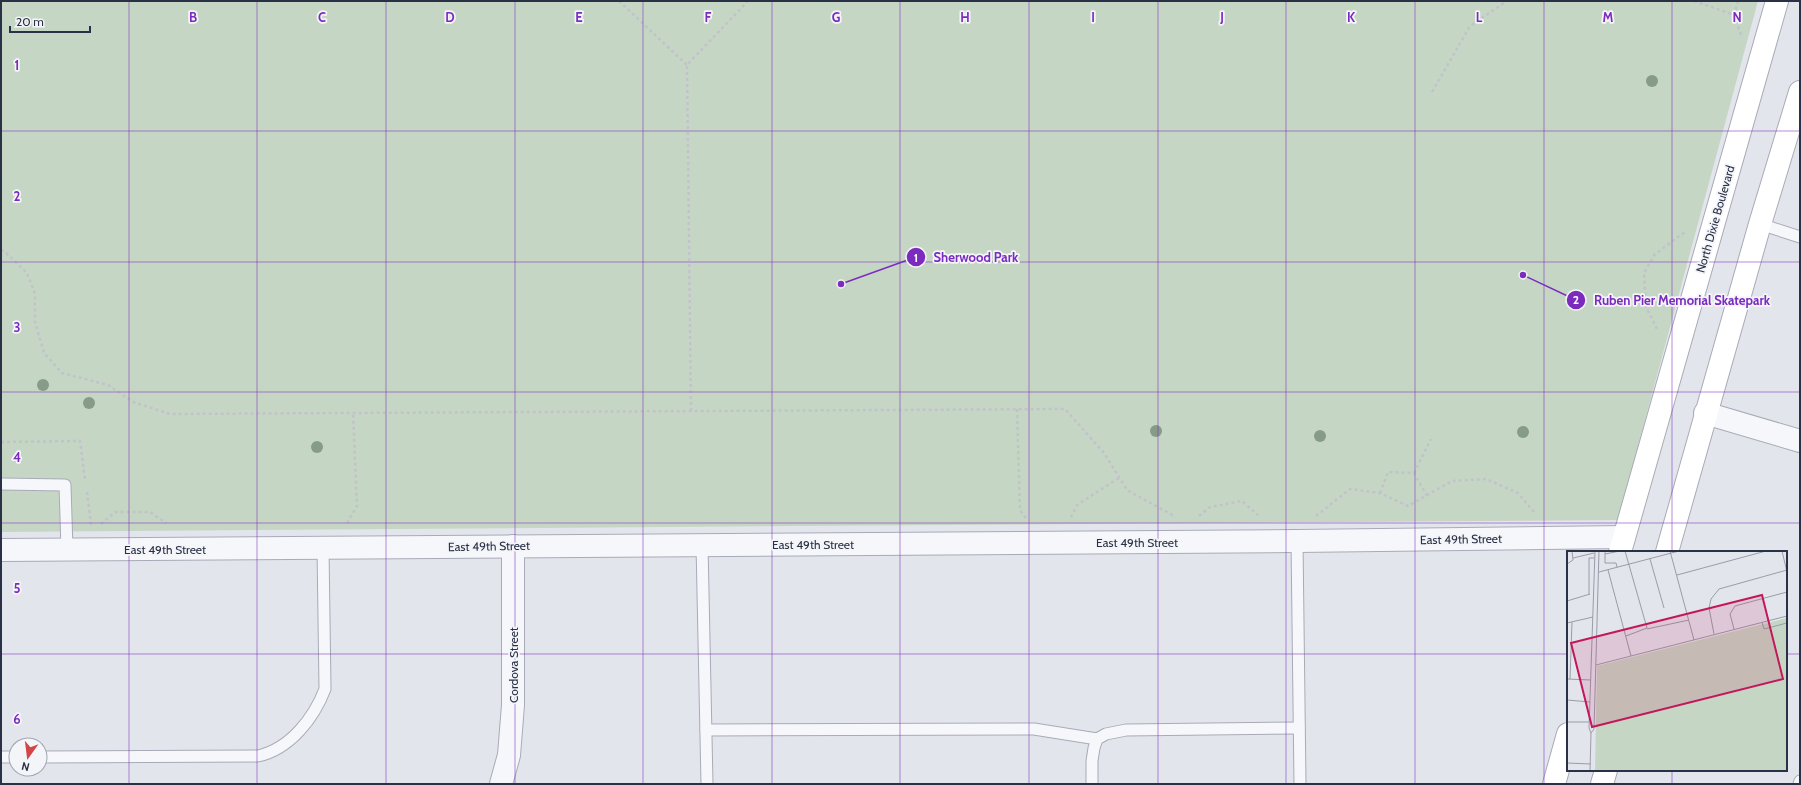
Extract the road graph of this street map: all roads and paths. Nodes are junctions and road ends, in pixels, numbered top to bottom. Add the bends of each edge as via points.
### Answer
1 (619, 1) edge
2 (748, 1) edge
3 (1507, 1) edge
4 (1694, 1) edge
5 (1738, 1) edge
6 (1778, 1) edge
7 (1734, 15) junction
8 (1743, 42) dead end
9 (687, 66) junction
10 (1432, 92) dead end
11 (1800, 92) edge
12 (1760, 224) junction
13 (1692, 228) dead end
14 (1800, 237) edge
15 (1, 250) edge
16 (1659, 332) dead end
17 (1017, 408) junction
18 (691, 411) junction
19 (353, 412) junction
20 (1705, 413) junction
21 (1431, 439) dead end
22 (1800, 441) edge
23 (1, 442) edge
24 (1414, 473) junction
25 (1119, 478) junction
26 (1, 484) edge
27 (1380, 493) junction
28 (1428, 496) junction
29 (1536, 515) dead end
30 (1178, 517) dead end
31 (1070, 518) dead end
32 (1262, 518) dead end
33 (1314, 518) dead end
34 (1195, 519) dead end
35 (1028, 520) dead end
36 (346, 524) dead end
37 (98, 527) dead end
38 (172, 527) dead end
39 (92, 532) dead end
40 (1297, 541) junction
41 (702, 544) junction
42 (1622, 544) edge
43 (513, 546) junction
44 (323, 548) junction
45 (1, 550) edge
46 (67, 550) junction
47 (1667, 551) edge
48 (1299, 728) junction
49 (706, 730) junction
50 (1567, 738) edge
51 (1097, 739) junction
52 (48, 757) edge
53 (1606, 771) edge
54 (1800, 781) edge
55 (501, 784) edge
56 (707, 784) edge
57 (1092, 784) edge
58 (1300, 784) edge
59 (1554, 784) edge
60 (1602, 784) edge
61 (1799, 784) edge

1 - 9 path
2 - 9 path
3 - 10 path via 1470,26
4 - 7 path
5 - 7 path
6 - 42 main road, North Dixie Boulevard
7 - 8 path
9 - 18 path
11 - 12 main road
12 - 14 lane
12 - 20 main road
13 - 16 path via 1654,254 1644,273 1646,307
15 - 19 path via 27,272 35,294 35,322 44,353 62,373 108,385 134,402 170,414
17 - 18 path
17 - 25 path via 1065,408 1104,453
17 - 35 path via 1020,510
18 - 19 path
19 - 36 path via 357,506
20 - 22 street
20 - 47 main road
21 - 24 path
23 - 39 path via 80,441
24 - 27 path via 1388,472
24 - 28 path
25 - 30 path via 1127,490 1158,509
25 - 31 path via 1077,506
26 - 46 lane via 65,485
27 - 28 path via 1408,506
27 - 33 path via 1350,489
28 - 29 path via 1452,481 1486,479 1518,493
32 - 34 path via 1242,501 1210,507
37 - 38 path via 115,512 150,512
40 - 41 street, East 49th Street
40 - 42 street, East 49th Street
40 - 48 lane
41 - 43 street, East 49th Street
41 - 49 lane
43 - 44 street, East 49th Street
43 - 55 street, Cordova Street via 513,705 508,756
44 - 46 street, East 49th Street
44 - 52 lane via 325,689 319,704 304,726 270,754
45 - 46 street, East 49th Street
48 - 51 lane via 1126,730 1106,734
48 - 58 lane
49 - 51 lane via 1034,729
49 - 56 lane
50 - 59 main road
51 - 57 lane via 1092,761
53 - 60 main road
54 - 61 lane

